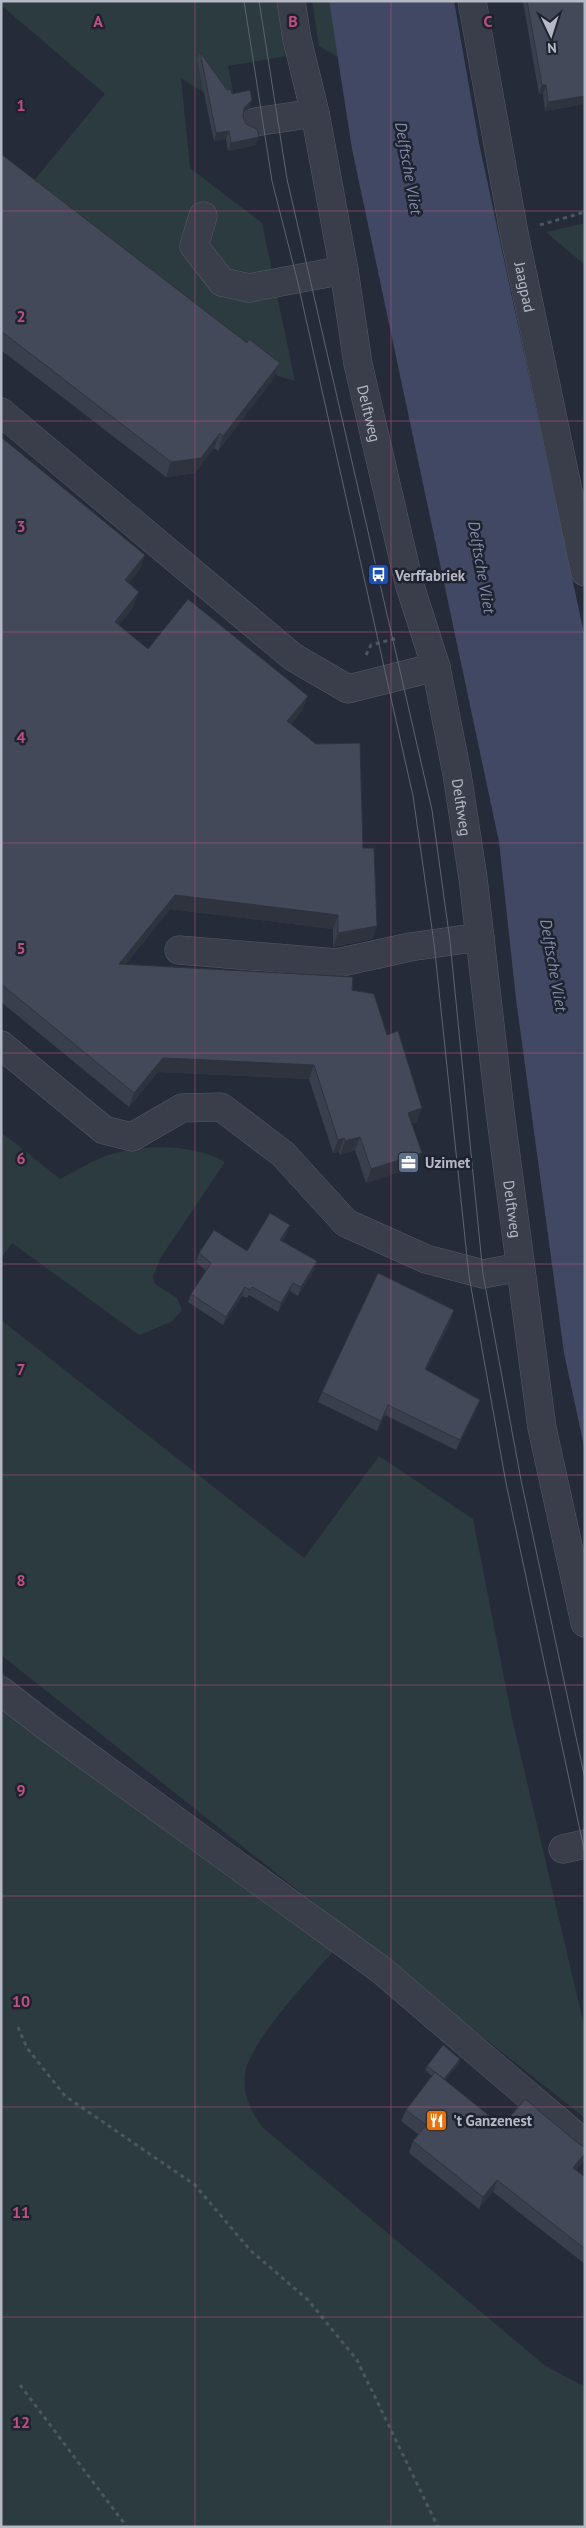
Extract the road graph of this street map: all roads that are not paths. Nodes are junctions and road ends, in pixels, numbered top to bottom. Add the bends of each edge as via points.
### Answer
1 (291, 1) edge
2 (472, 1) edge
3 (315, 112) junction
4 (255, 122) dead end
5 (203, 216) dead end
6 (344, 270) junction
7 (1, 412) edge
8 (585, 572) edge
9 (436, 667) junction
10 (480, 937) junction
11 (179, 950) dead end
12 (1, 1045) edge
13 (520, 1268) junction
14 (585, 1623) edge
15 (1, 1691) edge
16 (585, 2144) edge

1 - 3 street, Delftweg
2 - 8 street, Jaagpad via 514,233
3 - 4 street
3 - 6 street, Delftweg
5 - 6 street via 194,246 222,282 249,288
6 - 9 street, Delftweg via 358,364 409,583
7 - 9 street via 293,657 348,689
9 - 10 street, Delftweg via 457,774
10 - 11 street via 410,947 337,963
10 - 13 street, Delftweg
12 - 13 street via 104,1130 132,1137 182,1108 221,1107 283,1154 346,1223 426,1260 484,1274
13 - 14 street, Delftweg via 542,1428
15 - 16 street via 380,1969

